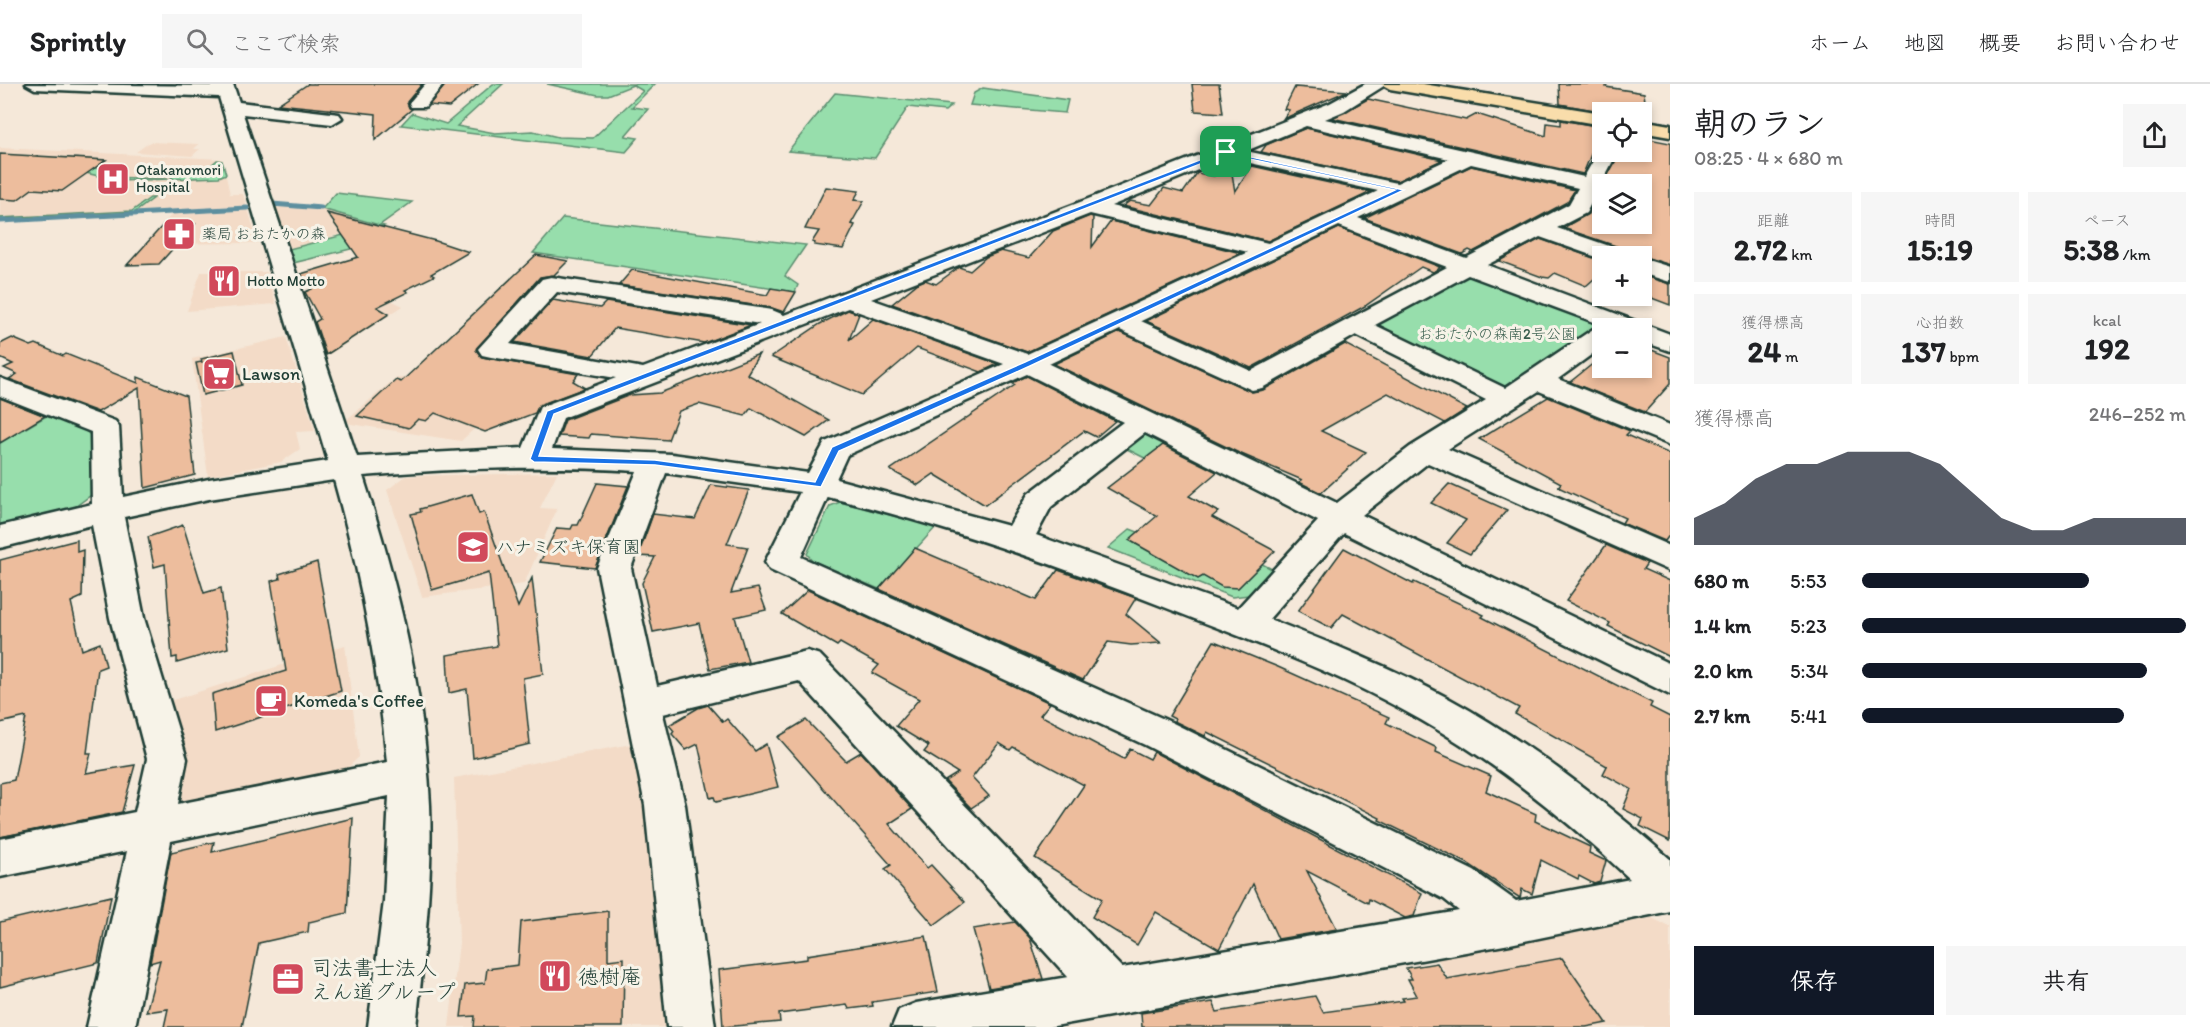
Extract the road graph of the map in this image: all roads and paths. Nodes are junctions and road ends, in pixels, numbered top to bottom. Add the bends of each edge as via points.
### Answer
1 (35, 84) edge
2 (435, 84) edge
3 (1378, 84) edge
4 (1390, 84) edge
5 (227, 94) edge
6 (324, 98) dead end
7 (418, 103) dead end
8 (301, 114) junction
9 (1592, 117) edge
10 (332, 118) dead end
11 (1305, 120) junction
12 (1652, 128) edge
13 (1670, 131) edge
14 (1226, 152) junction
15 (1469, 157) junction
16 (1602, 162) edge
17 (1591, 185) junction
18 (1401, 190) junction
19 (1088, 207) junction
20 (1338, 218) junction
21 (1538, 230) junction
22 (1592, 248) edge
23 (1269, 250) junction
24 (1469, 267) junction
25 (1652, 269) edge
26 (1670, 275) edge
27 (848, 299) junction
28 (1594, 318) edge
29 (1121, 321) junction
30 (780, 323) junction
31 (1355, 325) junction
32 (1652, 338) edge
33 (1670, 343) edge
34 (1592, 347) edge
35 (1028, 364) junction
36 (639, 379) junction
37 (1539, 381) junction
38 (0, 386) edge
39 (1505, 399) junction
40 (1144, 420) junction
41 (1670, 436) edge
42 (1427, 451) junction
43 (534, 459) junction
44 (655, 463) junction
45 (345, 469) junction
46 (818, 485) junction
47 (106, 511) junction
48 (1341, 518) junction
49 (0, 537) edge
50 (1018, 538) junction
51 (1670, 559) edge
52 (1244, 624) junction
53 (1670, 681) edge
54 (642, 704) junction
55 (408, 775) junction
56 (153, 827) junction
57 (0, 858) edge
58 (1670, 889) edge
59 (1510, 923) junction
60 (1113, 992) junction
61 (111, 1027) edge
62 (392, 1027) edge
63 (691, 1027) edge
64 (916, 1027) edge

1 - 5 street
2 - 7 street
3 - 11 street
4 - 9 main road
5 - 8 street
5 - 45 street
6 - 8 street
8 - 10 street
11 - 14 street
11 - 15 street
12 - 13 main road
14 - 18 street
14 - 19 street
15 - 17 street
15 - 18 street
16 - 17 street
17 - 21 street via 1578,208
18 - 20 street
19 - 23 street
19 - 27 street
20 - 23 street
20 - 24 street
21 - 22 street
21 - 24 street
23 - 29 street
24 - 28 street
24 - 31 street
25 - 26 street
27 - 30 street
27 - 35 street
29 - 31 street via 1252,382
29 - 35 street
30 - 36 street
30 - 36 street via 772,318 551,284 490,349 632,373
31 - 39 street
32 - 33 street
34 - 37 street
35 - 40 street
35 - 46 street via 836,449
36 - 43 street via 550,413
37 - 39 street
37 - 41 street
38 - 47 street via 105,427
39 - 42 street
40 - 48 street
40 - 50 street via 1039,501
42 - 48 street via 1375,487
42 - 51 street
43 - 44 street
43 - 45 street via 436,461
44 - 46 street
44 - 54 street via 614,568
45 - 47 street via 229,485
45 - 55 street via 395,667
46 - 50 street
46 - 59 street via 782,562 1169,740 1459,885
47 - 49 street
47 - 56 street via 127,618 167,759
48 - 52 street
48 - 53 street
50 - 52 street
52 - 58 street via 1378,680 1491,742 1608,830
54 - 60 street via 807,665
54 - 63 street via 665,805
55 - 56 street
55 - 62 street via 407,897
56 - 57 street
56 - 61 street
58 - 59 street
59 - 60 street
60 - 64 street

